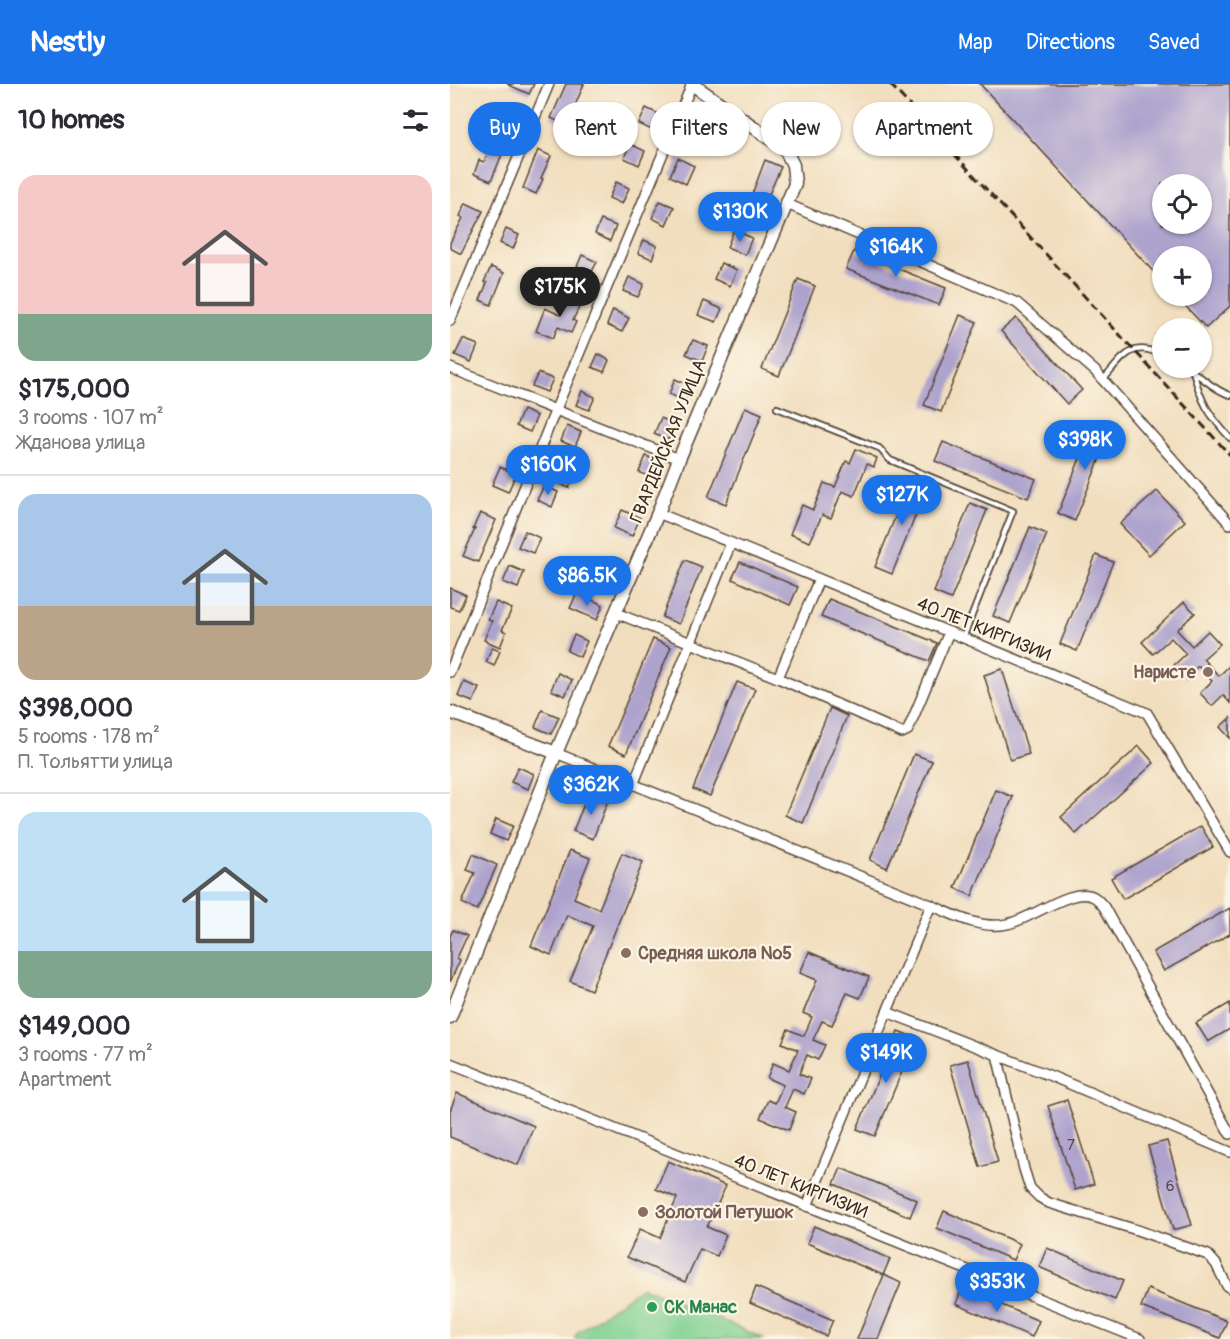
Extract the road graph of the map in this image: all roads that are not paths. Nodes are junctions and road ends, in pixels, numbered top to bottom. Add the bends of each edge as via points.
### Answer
1 (549, 84) edge
2 (692, 84) edge
3 (786, 204) junction
4 (450, 321) edge
5 (1152, 350) edge
6 (450, 368) edge
7 (1195, 378) edge
8 (1202, 378) edge
9 (1103, 380) junction
10 (1230, 395) edge
11 (777, 408) dead end
12 (556, 409) junction
13 (1230, 438) edge
14 (679, 459) junction
15 (658, 513) junction
16 (1230, 524) edge
17 (731, 543) junction
18 (819, 579) junction
19 (616, 613) junction
20 (949, 632) junction
21 (963, 638) junction
22 (691, 643) junction
23 (450, 672) edge
24 (778, 678) junction
25 (450, 712) edge
26 (556, 753) junction
27 (633, 785) junction
28 (1230, 852) edge
29 (931, 905) junction
30 (887, 1012) junction
31 (450, 1017) edge
32 (997, 1055) junction
33 (450, 1063) edge
34 (1230, 1134) edge
35 (1230, 1152) edge
36 (807, 1206) junction
37 (1230, 1288) edge
38 (1140, 1339) edge

1 - 4 street
2 - 3 street, ГВАРДЕЙСКАЯ УЛИЦА via 784,149 793,165 795,184
2 - 12 street
3 - 9 street via 1017,303
3 - 14 street, ГВАРДЕЙСКАЯ УЛИЦА
5 - 9 lane via 1133,350
6 - 12 street
7 - 13 lane via 1203,403
8 - 10 lane
9 - 16 street
11 - 21 lane via 879,448 890,460 1013,511
12 - 14 street
12 - 23 street
14 - 15 street, ГВАРДЕЙСКАЯ УЛИЦА
15 - 17 street, 40 ЛЕТ КИРГИЗИИ
15 - 19 street, ГВАРДЕЙСКАЯ УЛИЦА
17 - 18 street, 40 ЛЕТ КИРГИЗИИ
17 - 22 street
18 - 20 street, 40 ЛЕТ КИРГИЗИИ
18 - 24 street
19 - 22 street
19 - 26 street, ГВАРДЕЙСКАЯ УЛИЦА
20 - 21 street, 40 ЛЕТ КИРГИЗИИ
20 - 24 street via 905,732
21 - 28 street, 40 ЛЕТ КИРГИЗИИ via 1147,713
22 - 24 street
22 - 27 street
25 - 26 street
26 - 27 street
26 - 31 street, ГВАРДЕЙСКАЯ УЛИЦА
27 - 29 street
29 - 30 street
29 - 34 street via 987,925 1008,924 1070,896 1095,897
30 - 32 street
30 - 36 street
32 - 35 street
32 - 37 street via 1024,1169 1030,1188 1039,1197 1208,1255
33 - 36 street, 40 ЛЕТ КИРГИЗИИ
36 - 38 street, 40 ЛЕТ КИРГИЗИИ

